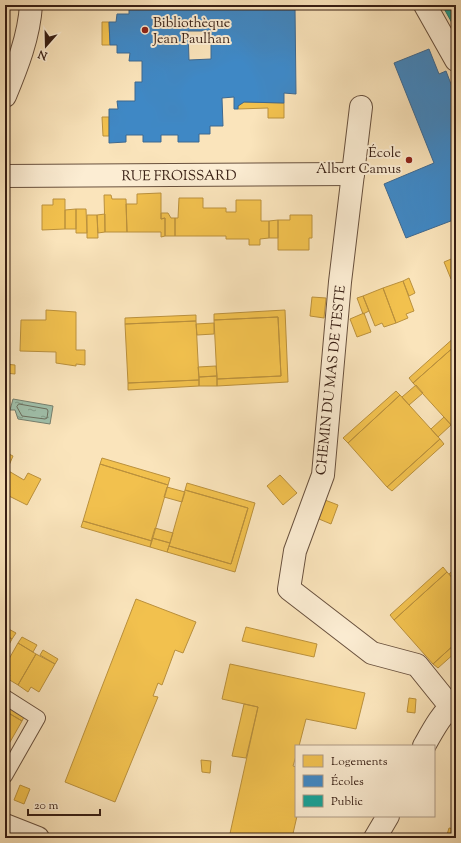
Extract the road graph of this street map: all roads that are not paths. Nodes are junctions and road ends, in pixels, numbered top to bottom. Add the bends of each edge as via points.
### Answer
1 (31, 5) edge
2 (425, 5) edge
3 (456, 60) edge
4 (5, 96) edge
5 (361, 106) dead end
6 (353, 174) junction
7 (5, 176) edge
8 (5, 697) edge
9 (453, 704) edge
10 (425, 745) edge
11 (5, 776) edge
12 (387, 817) edge
13 (5, 825) edge
14 (38, 838) edge
15 (375, 838) edge

1 - 4 street via 21,56
2 - 3 street
5 - 6 street, CHEMIN DU MAS DE TESTE
6 - 7 street, RUE FROISSARD
6 - 9 street, CHEMIN DU MAS DE TESTE via 340,282 323,475 295,552 288,589 372,653 418,665
8 - 11 lane via 38,718
9 - 10 street
12 - 15 street
13 - 14 street

